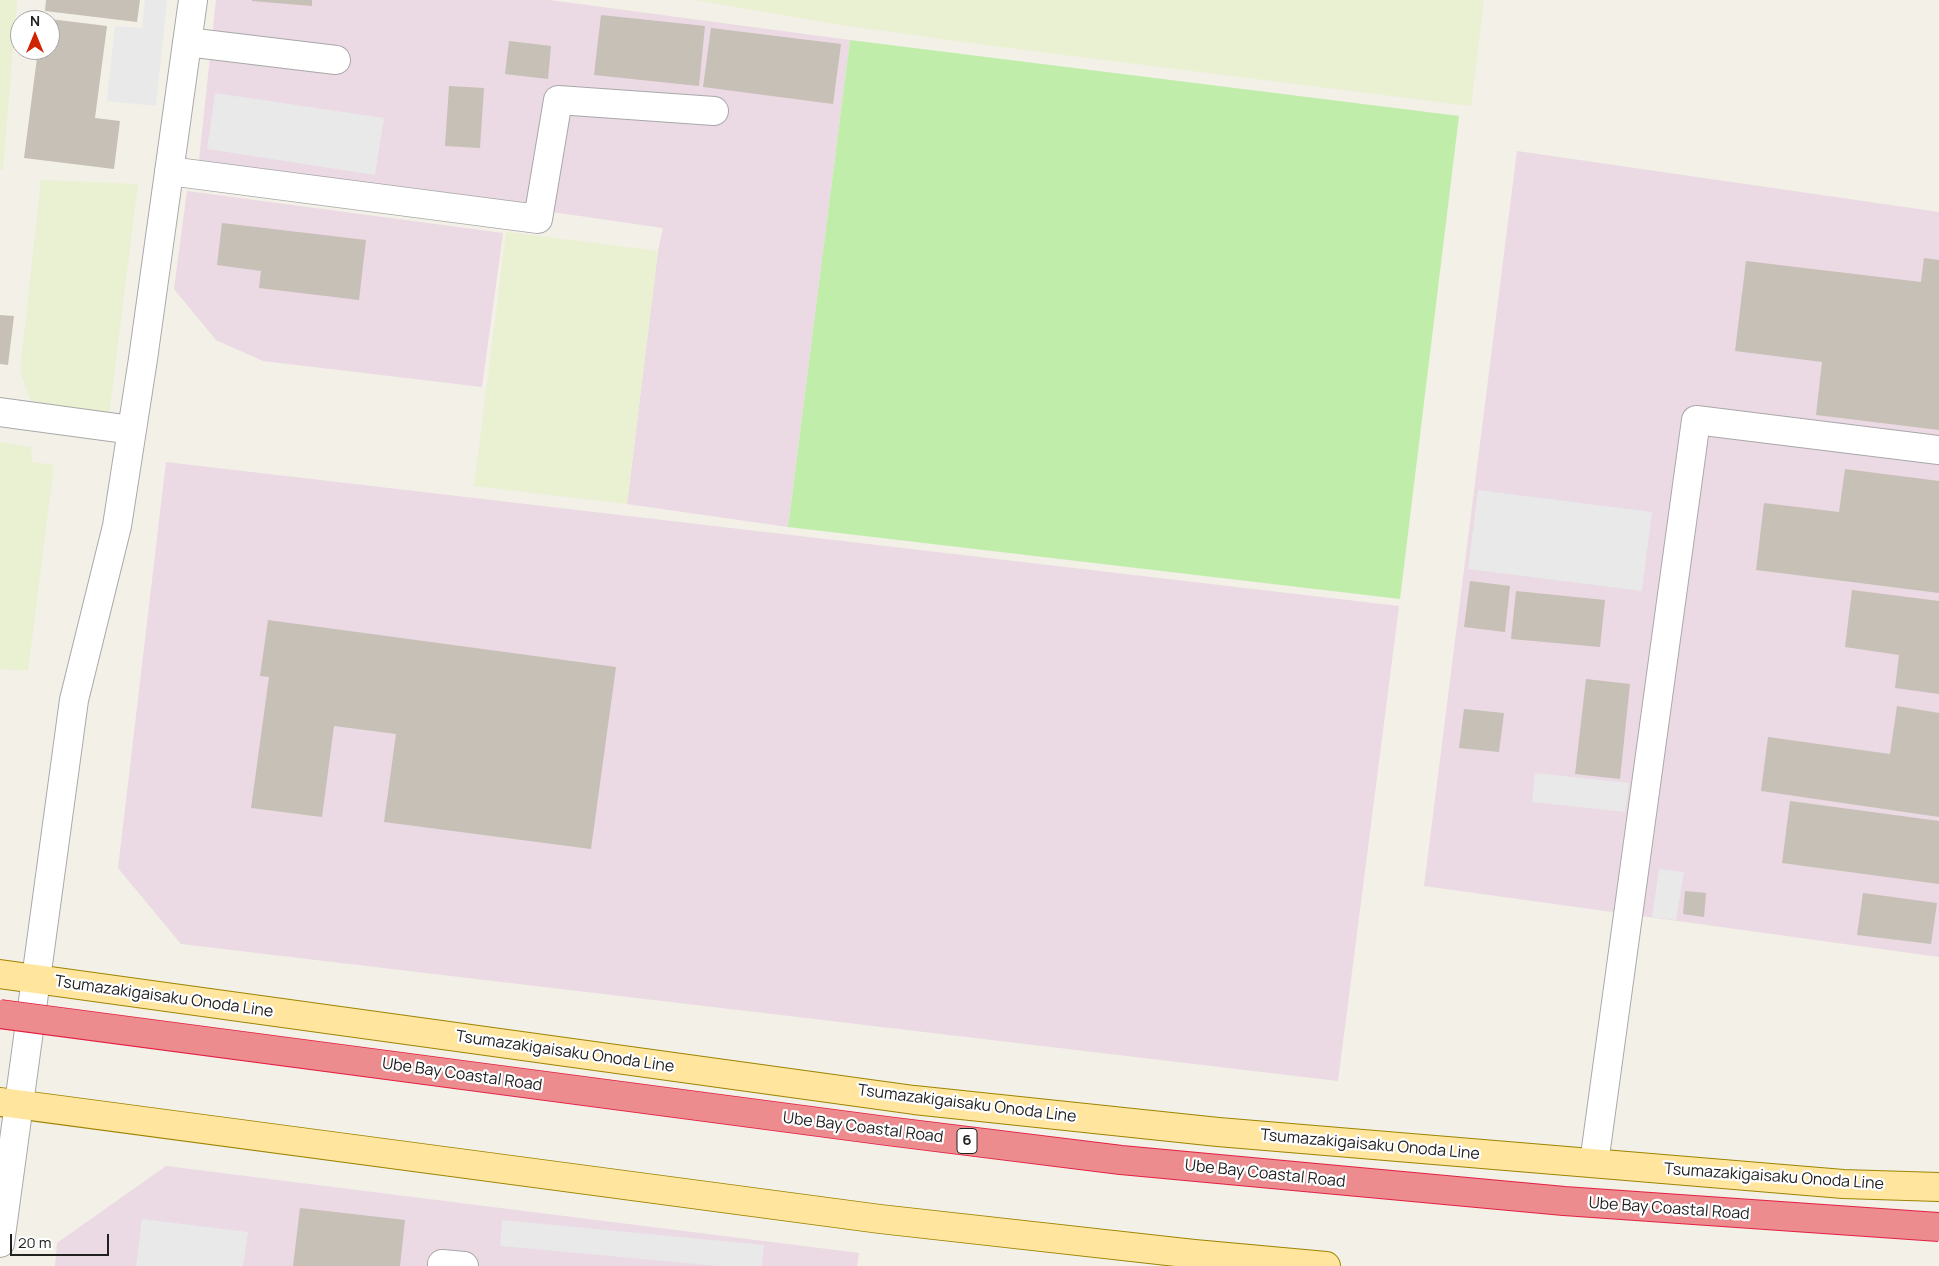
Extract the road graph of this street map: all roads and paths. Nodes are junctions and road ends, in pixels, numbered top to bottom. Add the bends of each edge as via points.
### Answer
1 (193, 0) edge
2 (187, 42) junction
3 (336, 60) dead end
4 (714, 111) dead end
5 (169, 171) junction
6 (0, 412) edge
7 (132, 430) junction
8 (1939, 450) edge
9 (0, 974) edge
10 (34, 979) junction
11 (0, 1014) edge
12 (9, 1103) edge
13 (1594, 1163) junction
14 (1939, 1188) edge
15 (1939, 1227) edge
16 (0, 1243) edge
17 (442, 1266) edge
18 (464, 1266) edge
19 (1326, 1266) edge

1 - 2 street
2 - 3 street
2 - 5 street
4 - 5 street via 558,100 538,219
5 - 7 street
6 - 7 street
7 - 10 street via 117,526 74,700
8 - 13 street via 1696,420
9 - 10 main road, Tsumazakigaisaku Onoda Line
10 - 12 street
10 - 13 main road, Tsumazakigaisaku Onoda Line via 914,1100 1218,1132
11 - 15 highway, Ube Bay Coastal Road / 6, bridge via 1121,1160 1564,1201
12 - 16 street
12 - 19 main road via 880,1219
13 - 14 main road, Tsumazakigaisaku Onoda Line via 1843,1184
17 - 18 street

